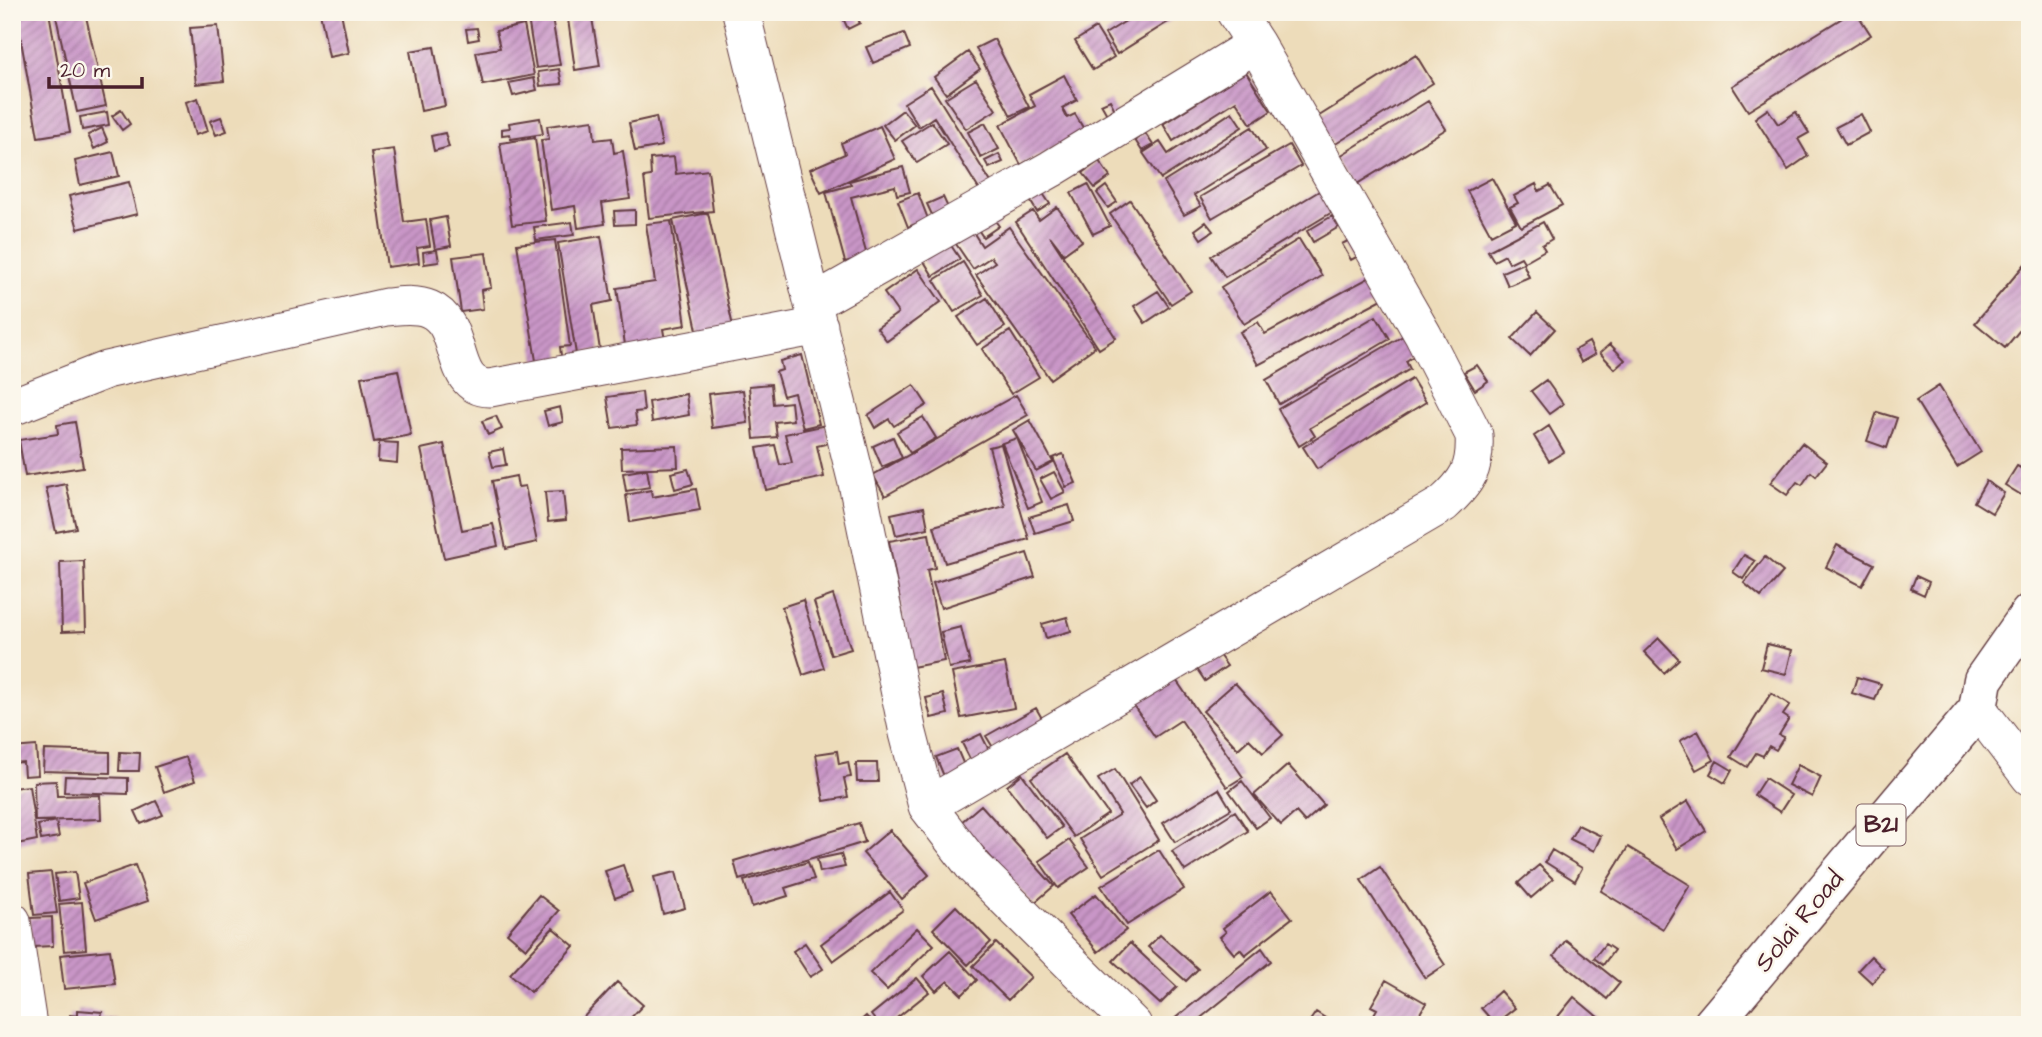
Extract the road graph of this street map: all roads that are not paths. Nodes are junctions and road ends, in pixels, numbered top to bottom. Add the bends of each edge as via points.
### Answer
1 (741, 12) edge
2 (1236, 12) edge
3 (1256, 44) junction
4 (816, 315) junction
5 (12, 407) edge
6 (2030, 613) edge
7 (1981, 694) junction
8 (2030, 739) edge
9 (2030, 777) edge
10 (927, 806) junction
11 (12, 921) edge
12 (28, 1025) edge
13 (1133, 1025) edge
14 (1712, 1025) edge

1 - 4 street
2 - 3 street
3 - 4 street
3 - 10 street via 1423,335 1474,435 1472,469 1461,488 1443,504
4 - 5 street via 477,388 466,378 446,324 431,310 411,305 386,307 106,370
4 - 10 street
6 - 7 highway, Solai Road / B21
7 - 8 street
7 - 9 street
7 - 14 highway, Solai Road / B21
10 - 13 street via 974,867
11 - 12 street

